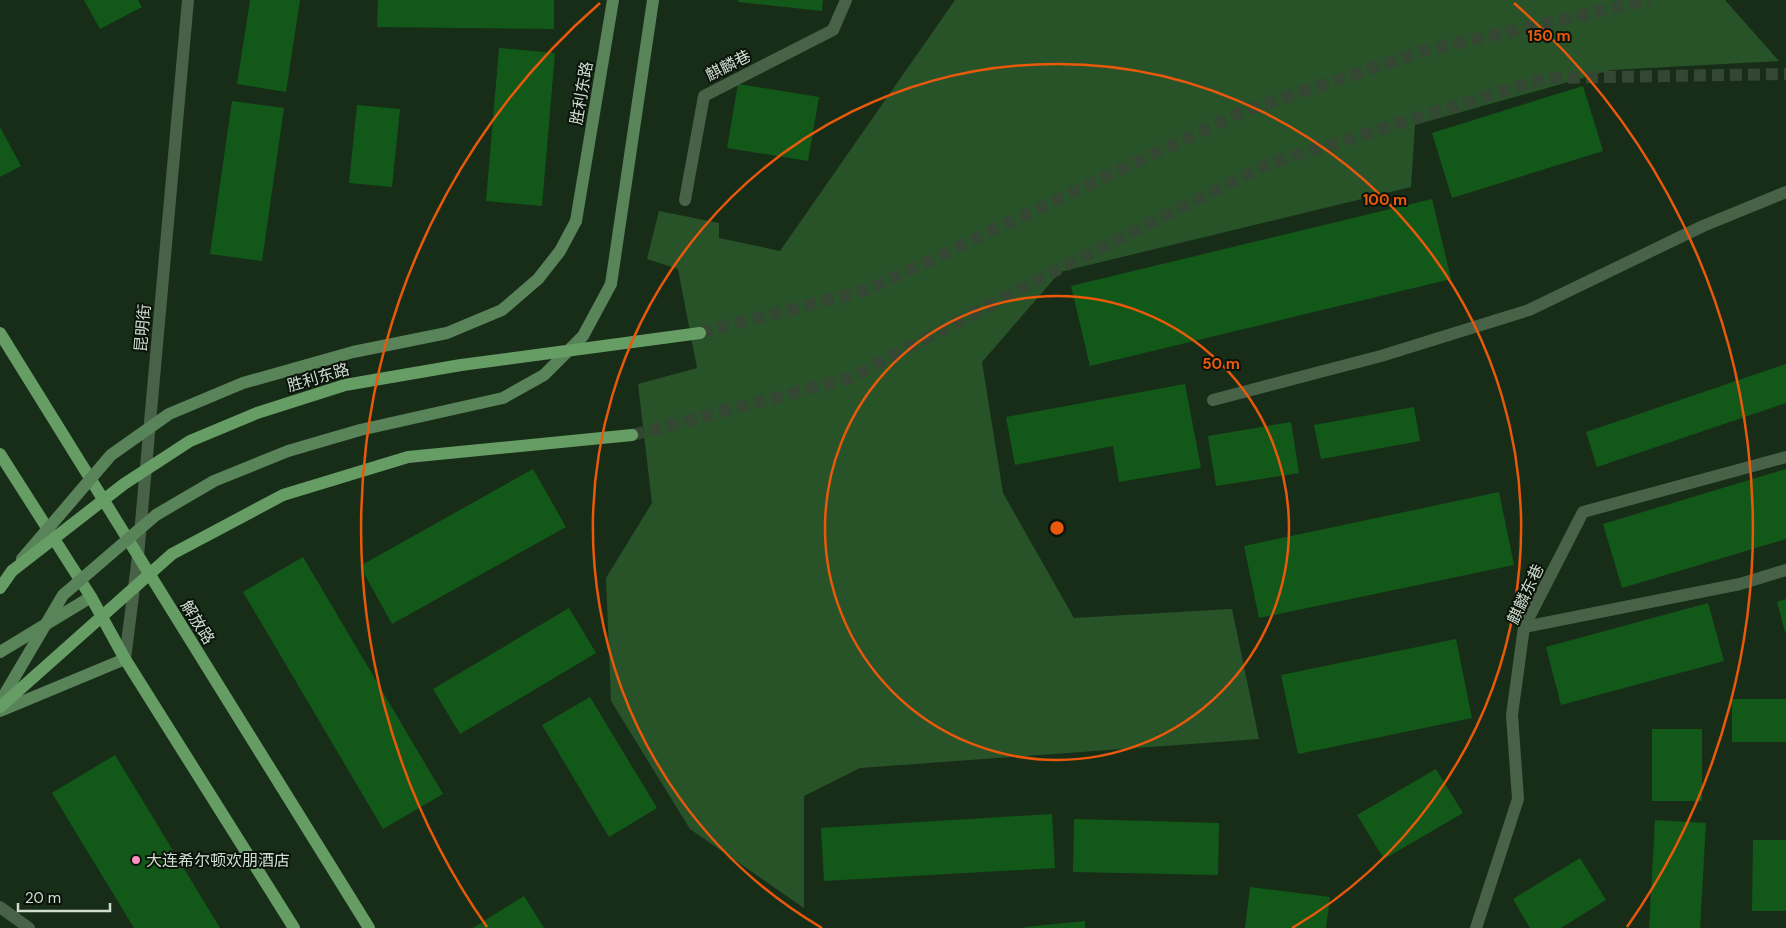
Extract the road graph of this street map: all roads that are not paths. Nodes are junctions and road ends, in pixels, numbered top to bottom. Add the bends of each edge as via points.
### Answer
1 (188, 0) edge
2 (613, 0) edge
3 (653, 0) edge
4 (846, 0) edge
5 (1786, 192) edge
6 (685, 200) dead end
7 (0, 333) edge
8 (700, 333) tunnel mouth
9 (1214, 400) dead end
10 (632, 434) tunnel mouth
11 (0, 454) edge
12 (1786, 457) edge
13 (138, 556) junction
14 (1786, 570) edge
15 (12, 571) junction
16 (0, 588) edge
17 (91, 597) junction
18 (1524, 627) junction
19 (0, 652) edge
20 (125, 659) junction
21 (0, 702) edge
22 (0, 709) edge
23 (0, 907) edge
24 (29, 928) edge
25 (294, 928) edge
26 (369, 928) edge
27 (1476, 928) edge

1 - 13 street, 昆明街
2 - 15 main road, 胜利东路, bridge via 576,221 560,251 538,279 502,310 446,334 353,352 243,384 169,414 111,455
3 - 21 main road, bridge via 611,284 583,336 544,375 503,398 360,430 288,451 214,481 156,514 63,595
4 - 6 street, 麒麟巷 via 833,30 704,96
5 - 9 street via 1703,226 1529,310 1381,356
7 - 13 main road, 解放路
8 - 15 main road, 胜利东路, bridge via 461,365 345,385 257,412 190,441 124,484
10 - 22 main road, bridge via 408,457 283,496 172,554
11 - 17 main road
12 - 18 street, 麒麟东巷 via 1583,512
13 - 20 street, 昆明街
13 - 26 main road, 解放路
14 - 18 street via 1740,584
15 - 16 main road, 胜利东路
17 - 19 main road
17 - 20 main road
18 - 27 street, 麒麟东巷 via 1512,715 1518,799
20 - 22 main road
20 - 25 main road
23 - 24 street

